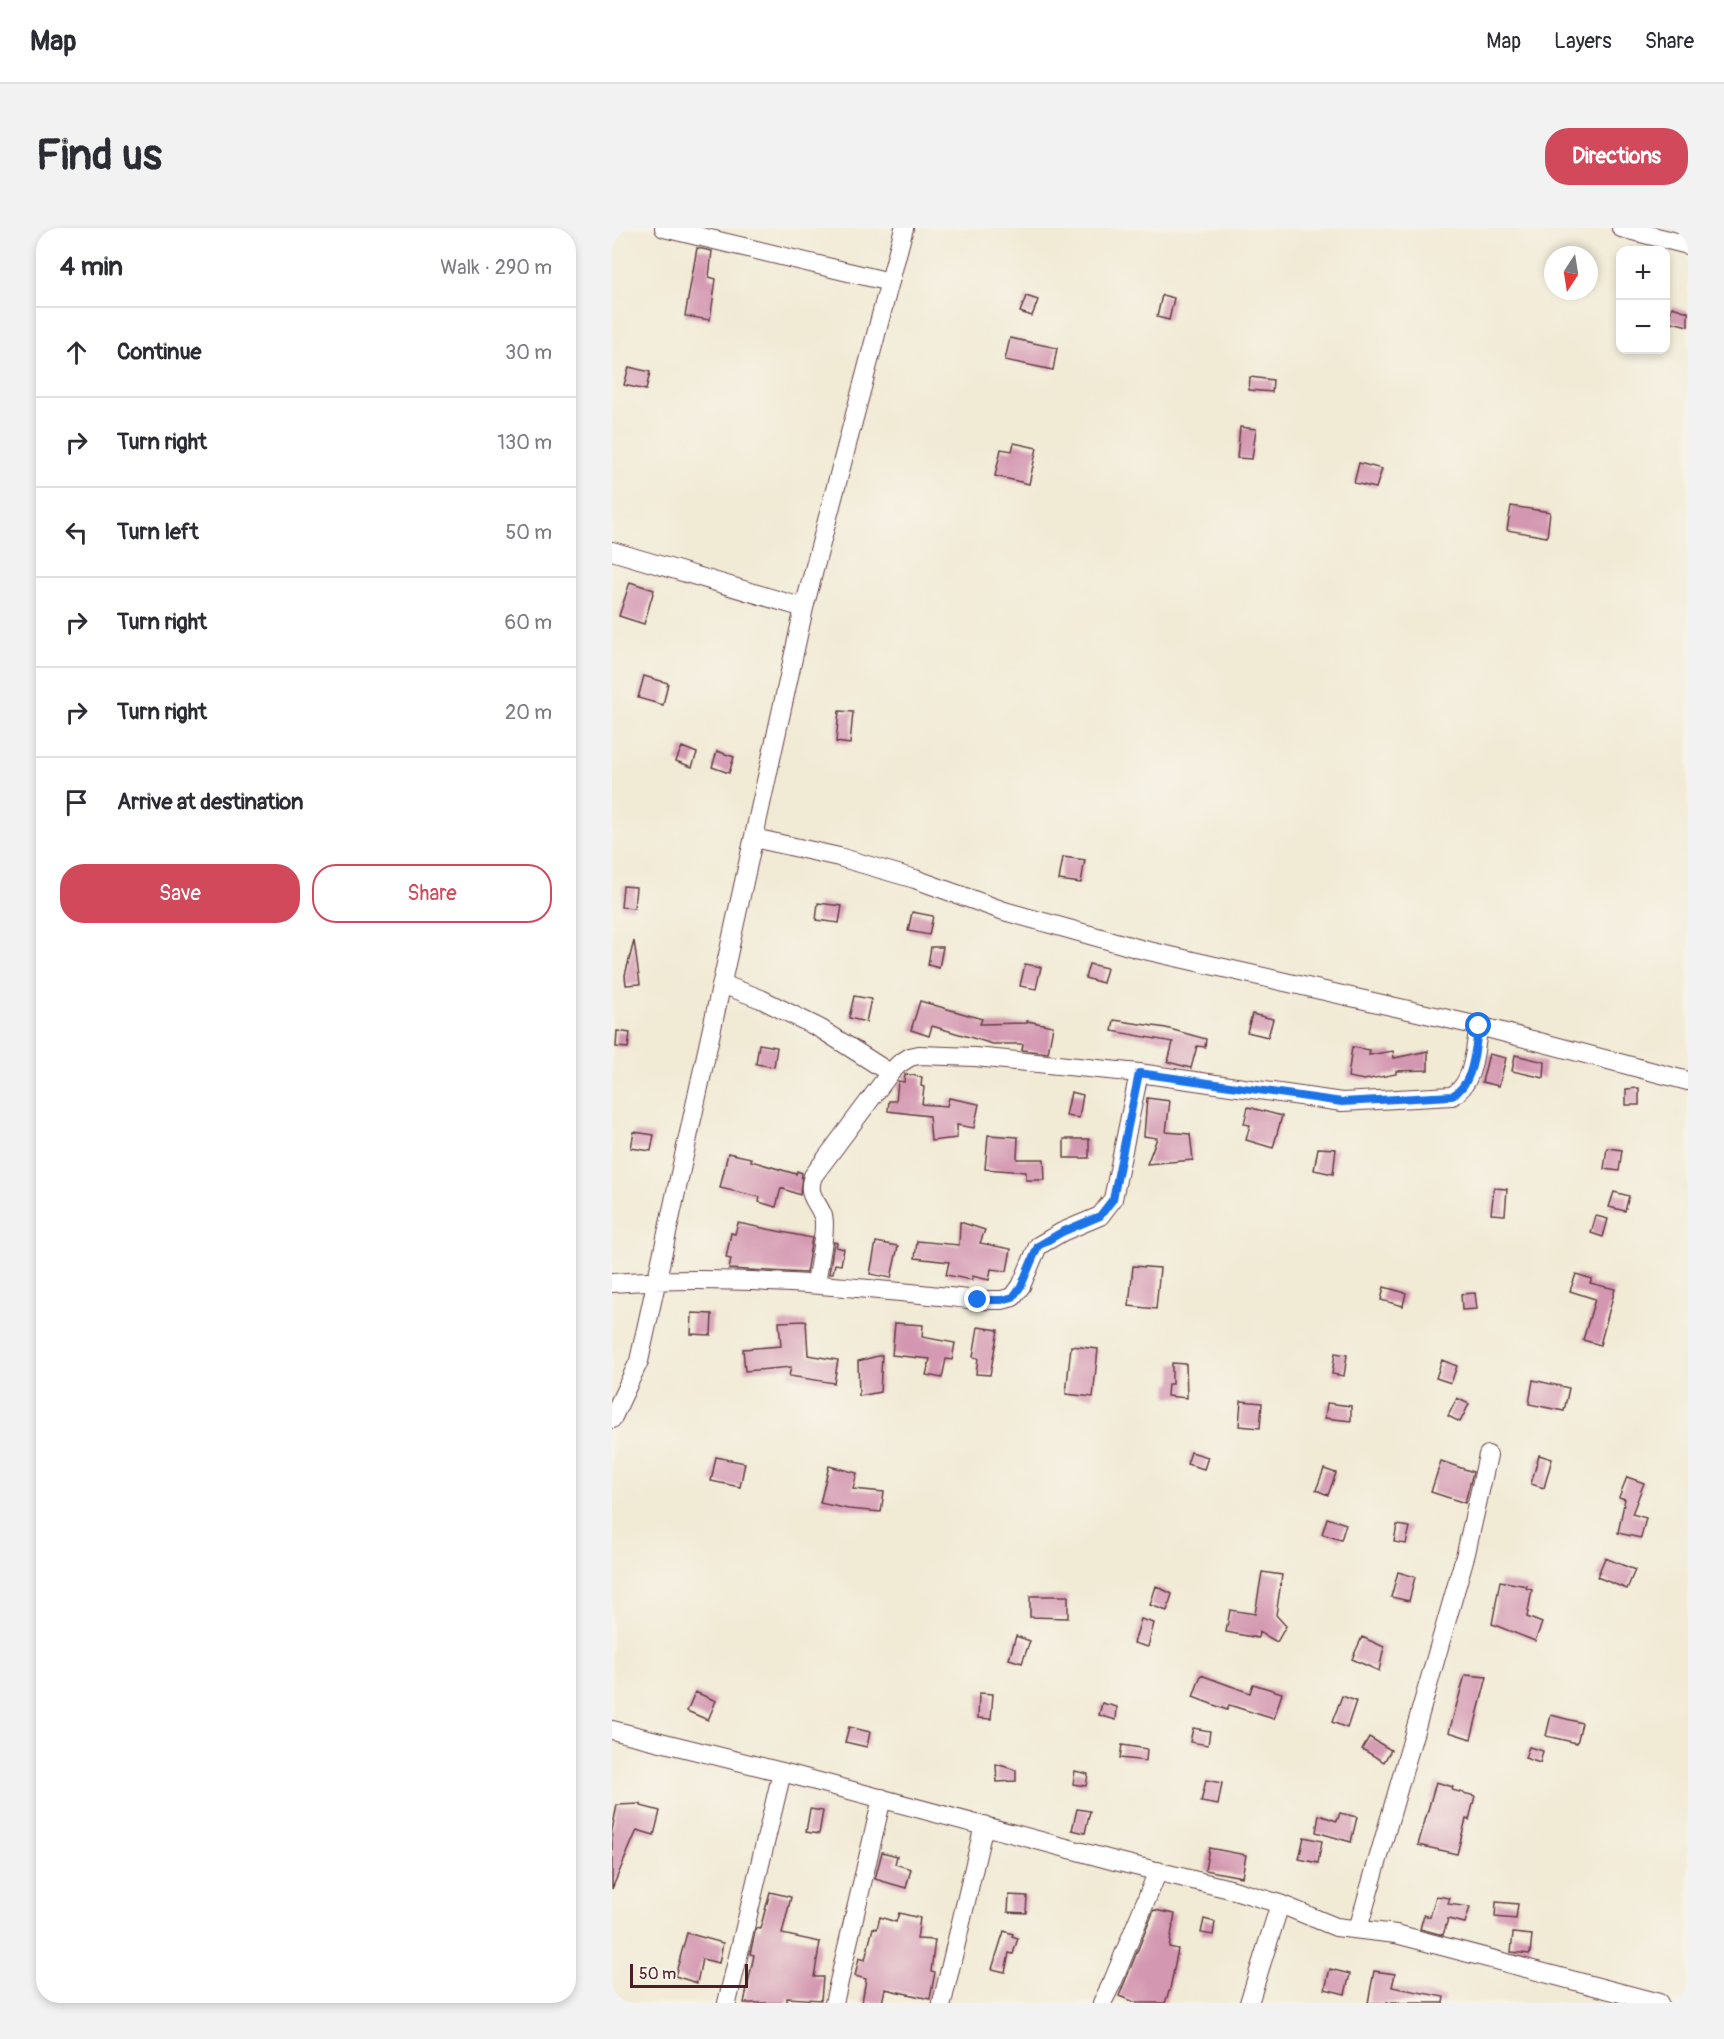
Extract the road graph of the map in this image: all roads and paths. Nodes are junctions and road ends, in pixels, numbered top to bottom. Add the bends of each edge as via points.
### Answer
1 (664, 228) edge
2 (904, 228) edge
3 (1621, 228) edge
4 (1688, 245) edge
5 (891, 282) junction
6 (612, 551) edge
7 (804, 608) junction
8 (754, 838) junction
9 (722, 984) junction
10 (1479, 1026) junction
11 (890, 1073) junction
12 (1139, 1073) junction
13 (1688, 1081) edge
14 (658, 1280) junction
15 (612, 1283) edge
16 (816, 1283) junction
17 (612, 1419) edge
18 (1488, 1455) dead end
19 (612, 1730) edge
20 (783, 1772) junction
21 (882, 1798) junction
22 (984, 1825) junction
23 (1158, 1871) junction
24 (1280, 1904) junction
25 (1358, 1929) junction
26 (727, 2003) edge
27 (834, 2003) edge
28 (942, 2003) edge
29 (1101, 2003) edge
30 (1249, 2003) edge
31 (1659, 2003) edge

1 - 5 street
2 - 5 street
3 - 4 street
5 - 7 street
6 - 7 street
7 - 8 street
8 - 9 street
8 - 10 street via 839,857 1004,911 1140,949
9 - 11 street via 821,1029
9 - 14 street
10 - 12 street via 1468,1081 1452,1096 1342,1102
10 - 13 street
11 - 12 street via 910,1057 919,1055
11 - 16 street via 813,1176 812,1197 824,1218
12 - 16 street via 1113,1199 1100,1216 1038,1246 1013,1297 978,1300
14 - 15 street
14 - 16 street
14 - 17 street via 639,1361
18 - 25 street via 1466,1553
19 - 20 street
20 - 21 street
20 - 26 street
21 - 22 street
21 - 27 street
22 - 23 street
22 - 28 street
23 - 24 street
23 - 29 street
24 - 25 street via 1336,1927
24 - 30 street
25 - 31 street via 1396,1934

